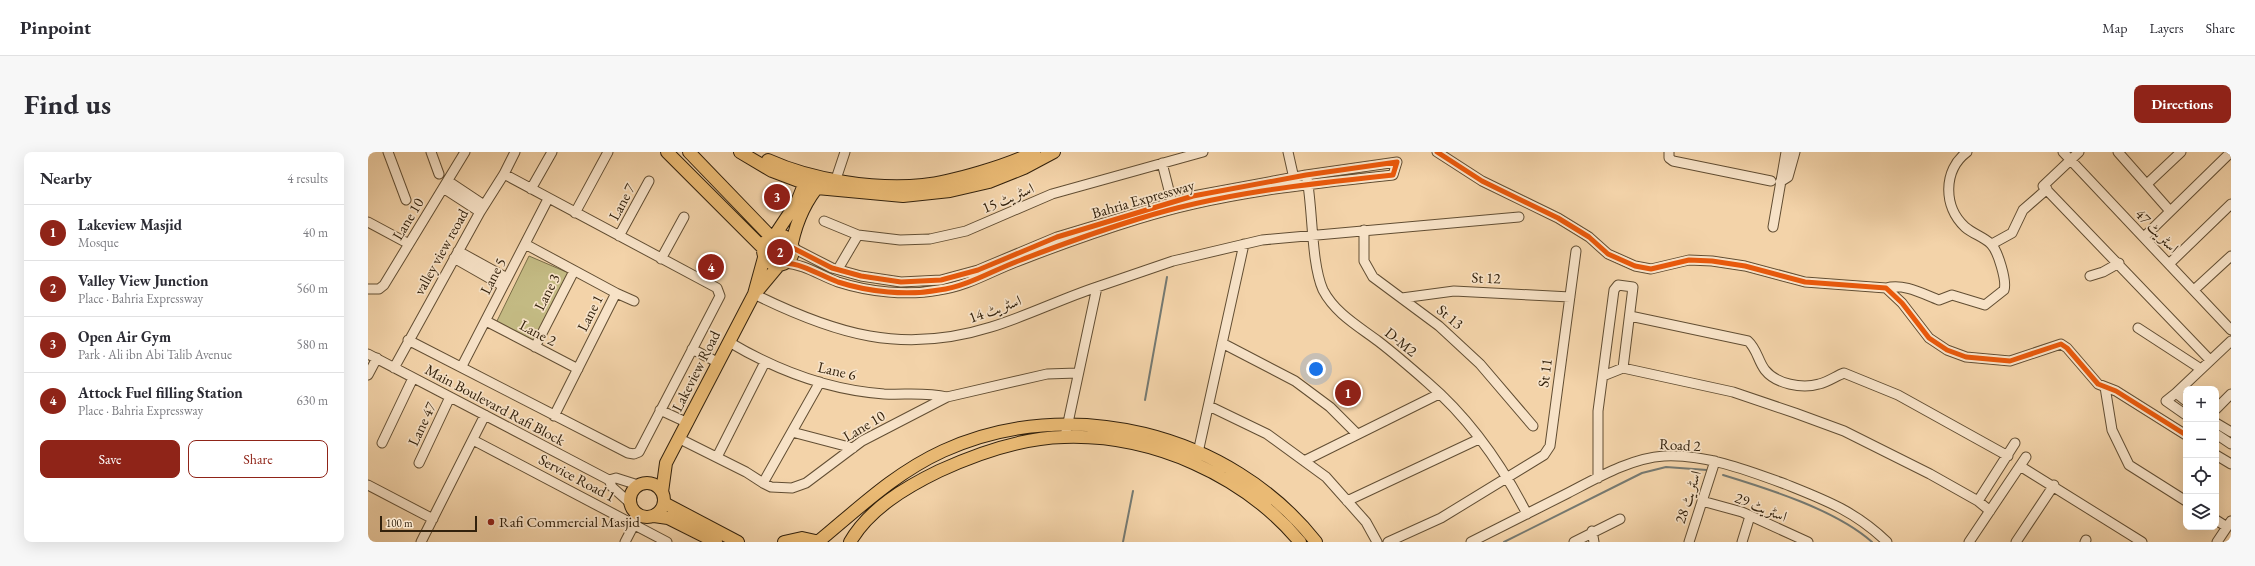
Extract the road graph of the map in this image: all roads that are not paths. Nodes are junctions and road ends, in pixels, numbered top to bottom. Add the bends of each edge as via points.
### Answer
1 (388, 152) edge
2 (431, 152) edge
3 (465, 152) edge
4 (515, 152) edge
5 (552, 152) edge
6 (608, 152) edge
7 (667, 152) edge
8 (689, 152) edge
9 (740, 152) edge
10 (751, 152) edge
11 (845, 152) edge
12 (1034, 152) edge
13 (1054, 152) edge
14 (1203, 152) edge
15 (1288, 152) edge
16 (1437, 152) edge
17 (1669, 152) edge
18 (1786, 152) edge
19 (1795, 152) edge
20 (1967, 152) edge
21 (2063, 152) edge
22 (2079, 152) edge
23 (2181, 152) edge
24 (2231, 152) edge
25 (2124, 154) edge
26 (1020, 155) edge
27 (2070, 160) junction
28 (1162, 162) junction
29 (439, 174) dead end
30 (504, 174) junction
31 (1306, 175) junction
32 (831, 178) junction
33 (806, 179) junction
34 (649, 181) dead end
35 (1776, 181) junction
36 (1295, 182) junction
37 (445, 184) junction
38 (1308, 184) junction
39 (2147, 184) junction
40 (2045, 187) junction
41 (817, 188) junction
42 (532, 189) junction
43 (548, 199) junction
44 (406, 200) dead end
45 (1172, 202) junction
46 (2231, 204) edge
47 (482, 208) junction
48 (2170, 211) junction
49 (575, 213) junction
50 (684, 217) dead end
51 (1519, 217) dead end
52 (824, 221) dead end
53 (368, 222) edge
54 (1773, 227) dead end
55 (1364, 230) junction
56 (1314, 234) junction
57 (858, 235) junction
58 (619, 236) junction
59 (773, 236) junction
60 (2144, 237) junction
61 (409, 244) junction
62 (525, 244) junction
63 (1244, 244) junction
64 (1992, 244) junction
65 (793, 246) junction
66 (1576, 251) dead end
67 (764, 252) junction
68 (456, 254) junction
69 (2231, 256) edge
70 (661, 259) junction
71 (2119, 263) junction
72 (782, 264) junction
73 (2169, 264) junction
74 (838, 269) junction
75 (574, 271) junction
76 (2090, 276) dead end
77 (505, 282) junction
78 (1097, 287) junction
79 (1886, 288) junction
80 (368, 289) edge
81 (2194, 290) junction
82 (616, 293) junction
83 (754, 294) junction
84 (1570, 297) junction
85 (1402, 298) junction
86 (634, 302) dead end
87 (1630, 316) junction
88 (486, 320) junction
89 (2138, 328) dead end
90 (2231, 330) edge
91 (408, 340) junction
92 (2231, 341) edge
93 (729, 342) junction
94 (1222, 343) junction
95 (534, 347) junction
96 (692, 349) junction
97 (368, 354) edge
98 (376, 358) junction
99 (2210, 360) junction
100 (765, 362) junction
101 (719, 363) junction
102 (462, 366) junction
103 (394, 368) junction
104 (1623, 368) junction
105 (578, 369) junction
106 (2201, 369) junction
107 (1077, 373) junction
108 (368, 375) edge
109 (1603, 376) junction
110 (413, 378) junction
111 (820, 382) junction
112 (2105, 387) junction
113 (2176, 393) junction
114 (1439, 394) junction
115 (2231, 394) edge
116 (450, 397) junction
117 (947, 397) junction
118 (2183, 399) edge
119 (1209, 406) junction
120 (2219, 406) edge
121 (660, 410) junction
122 (2183, 412) edge
123 (485, 415) junction
124 (554, 416) junction
125 (688, 423) junction
126 (1066, 424) junction
127 (2219, 425) edge
128 (1533, 426) dead end
129 (792, 432) junction
130 (2231, 432) edge
131 (1357, 434) junction
132 (2183, 434) edge
133 (2219, 436) edge
134 (1065, 437) junction
135 (680, 439) junction
136 (1479, 439) junction
137 (473, 440) junction
138 (382, 443) dead end
139 (2015, 444) dead end
140 (2231, 444) edge
141 (853, 448) junction
142 (1198, 452) junction
143 (2008, 456) junction
144 (2219, 456) edge
145 (717, 457) junction
146 (2026, 457) dead end
147 (1304, 461) junction
148 (1715, 461) junction
149 (419, 462) dead end
150 (666, 463) junction
151 (1195, 464) junction
152 (2231, 464) edge
153 (2020, 466) junction
154 (1508, 478) junction
155 (1598, 478) junction
156 (609, 480) junction
157 (763, 483) junction
158 (643, 484) junction
159 (368, 485) edge
160 (2054, 485) junction
161 (663, 497) junction
162 (2183, 499) edge
163 (1347, 501) junction
164 (1702, 501) junction
165 (1978, 501) junction
166 (630, 503) junction
167 (1990, 511) junction
168 (1527, 514) junction
169 (654, 516) junction
170 (1750, 516) junction
171 (433, 519) junction
172 (1620, 519) dead end
173 (636, 520) junction
174 (2219, 521) edge
175 (2229, 524) edge
176 (1592, 531) junction
177 (1482, 539) edge
178 (1795, 539) edge
179 (421, 542) edge
180 (625, 542) edge
181 (668, 542) edge
182 (716, 542) edge
183 (738, 542) edge
184 (784, 542) edge
185 (820, 542) edge
186 (850, 542) edge
187 (1300, 542) edge
188 (1316, 542) edge
189 (1377, 542) edge
190 (1388, 542) edge
191 (1471, 542) edge
192 (1574, 542) edge
193 (1594, 542) edge
194 (1689, 542) edge
195 (1742, 542) edge
196 (1808, 542) edge
197 (1887, 542) edge
198 (1969, 542) edge
199 (2016, 542) edge
200 (2142, 542) edge
201 (2217, 542) edge

1 - 44 street
2 - 29 street
3 - 37 street, Lane 10
4 - 30 street, valley view reoad
5 - 42 street
6 - 49 street
7 - 67 main road
8 - 59 main road
9 - 33 main road via 772,171
10 - 33 main road
11 - 32 street
12 - 26 main road
13 - 41 main road via 990,182 950,190 903,196
14 - 28 street, اسٹریٹ 15
15 - 36 street
16 - 79 street via 1482,181 1558,218 1589,237 1608,254 1635,266 1651,269 1689,260 1712,261 1745,266 1805,282
17 - 35 street via 1669,158 1673,161
18 - 35 street
19 - 35 street via 1788,177
20 - 64 street via 1954,164 1950,173 1950,197 1954,211 1962,224
21 - 27 street, اسٹریٹ 47
22 - 27 street
23 - 39 street
24 - 48 street
25 - 39 street
26 - 32 main road via 1002,165 924,185 896,185
27 - 40 street
27 - 60 street, اسٹریٹ 47
28 - 45 street
28 - 57 street, اسٹریٹ 15 via 1052,194 966,231 930,239 900,240
30 - 42 street
30 - 47 street, valley view reoad
31 - 36 street, Bahria Expressway
31 - 38 street, D-M2
31 - 38 street, Bahria Expressway via 1397,162 1393,175
32 - 33 main road
32 - 41 main road
33 - 41 main road
33 - 59 main road via 787,219
34 - 58 street, Lane 7
35 - 54 street
36 - 38 street, Bahria Expressway
36 - 45 street, Bahria Expressway
36 - 72 street, Bahria Expressway via 1139,219 1020,260 968,283 938,290 877,291 839,282 794,264
37 - 47 street
37 - 61 street, Lane 10
38 - 56 street, D-M2
39 - 48 street
40 - 64 street via 2023,210 2012,233
40 - 71 street
41 - 65 main road via 800,213
42 - 43 street
43 - 49 street
43 - 62 street, Lane 5
45 - 74 street, Bahria Expressway via 1057,237 978,270 941,280 901,282 861,276
46 - 73 street
47 - 68 street, valley view reoad
48 - 60 street
49 - 58 street
50 - 70 street
51 - 55 street, اسٹریٹ 14
52 - 57 street, اسٹریٹ 15
53 - 61 street
55 - 56 street, اسٹریٹ 14
55 - 85 street, St 13 via 1364,261 1373,277
56 - 63 street, اسٹریٹ 14
56 - 114 street, D-M2 via 1317,270 1330,303
57 - 74 street
58 - 70 street
59 - 65 main road via 783,236
59 - 67 main road via 766,242
60 - 73 street, اسٹریٹ 47
61 - 80 street, Lane 10 via 384,285 379,289
62 - 75 street, Lane 1
62 - 77 street, Lane 5
63 - 78 street, اسٹریٹ 14 via 1173,261
63 - 94 street
64 - 79 street via 2006,283 2004,290 1985,305 1959,295 1952,294 1939,300 1901,287
65 - 72 main road via 790,259
65 - 74 street, Bahria Expressway
66 - 84 street, St 11
67 - 72 main road via 770,262
67 - 83 main road
68 - 77 street
68 - 91 street, valley view reoad
69 - 81 street
70 - 96 street via 719,292 720,296
71 - 76 street
71 - 99 street
72 - 83 main road
73 - 81 street, اسٹریٹ 47
75 - 82 street, Lane 1
75 - 95 street, Lane 3
77 - 88 street, Lane 5
78 - 83 street, اسٹریٹ 14 via 993,327 961,336 920,341 872,338 833,329 785,310
78 - 107 street
79 - 112 street via 1902,303 1929,338 1947,350 1966,357 2010,361 2061,344 2093,380
81 - 90 street, اسٹریٹ 47
82 - 86 street
82 - 105 street, Lane 1
83 - 93 main road, Lakeview Road
84 - 85 street, St 12 via 1454,291
84 - 154 street, St 11 via 1550,446 1544,455
85 - 128 street, St 13 via 1439,326 1480,364
87 - 104 street
87 - 109 street via 1633,287 1618,285 1614,290
87 - 143 street via 1748,341 1764,369 1775,379 1788,384 1819,384 1844,372 1898,395
88 - 95 street, Lane 2
88 - 102 street, Lane 5
89 - 106 street
91 - 102 street
91 - 103 street, valley view reoad
92 - 99 street
93 - 100 street, Lane 6
93 - 101 main road, Lakeview Road
94 - 119 street
94 - 131 street via 1295,381 1330,407
95 - 105 street, Lane 2
96 - 101 street
96 - 121 street
97 - 98 street, Main Boulevard Rafi Block
98 - 103 street, Main Boulevard Rafi Block
98 - 108 street
99 - 106 street
100 - 111 street, Lane 6
100 - 145 street
101 - 125 main road, Lakeview Road
102 - 124 street
103 - 110 street, Main Boulevard Rafi Block
104 - 109 street
104 - 165 street via 1733,392 1844,431
105 - 124 street, Lane 1
106 - 113 street
107 - 117 street, Lane 10 via 1047,374
107 - 126 street
109 - 155 street via 1598,411
110 - 116 street, Main Boulevard Rafi Block
110 - 138 street
111 - 117 street, Lane 6 via 846,389 884,394 928,393
111 - 129 street
112 - 132 street via 2116,391
112 - 162 street via 2112,430 2129,465
113 - 118 street
113 - 122 street via 2166,401
114 - 131 street
114 - 136 street, D-M2
115 - 120 street
116 - 123 street, Main Boulevard Rafi Block
116 - 149 street, Lane 47
117 - 141 street, Lane 10
119 - 142 street
119 - 147 street via 1267,434
121 - 124 street via 639,452 634,454
121 - 125 street
123 - 137 street
123 - 156 street, Main Boulevard Rafi Block
125 - 135 main road, Lakeview Road
126 - 134 street
126 - 142 main road via 1135,431 1163,438
126 - 185 main road via 1005,431 942,451 896,477 851,512
127 - 130 street
129 - 141 street
129 - 157 street
131 - 147 street
133 - 140 street
134 - 151 main road via 1126,442
134 - 186 main road via 1014,444 956,463 922,479 876,512
135 - 145 street, Lane 10
135 - 150 main road, Lakeview Road
136 - 154 street, D-M2
136 - 163 street
137 - 171 street
137 - 173 street, Service Road 1
139 - 143 street
141 - 157 street, Lane 10 via 806,483 792,488 771,487
142 - 151 street
142 - 188 main road via 1237,472 1263,490 1296,519
143 - 165 street
144 - 152 street
145 - 157 street, Lane 10
146 - 153 street
147 - 163 street via 1326,477
148 - 155 street, Road 2 via 1679,456 1651,458
148 - 164 street, اسٹریٹ 28
148 - 197 street, Road 2 via 1840,506
150 - 158 main road
150 - 161 main road
151 - 187 main road via 1223,477 1256,500
153 - 160 street
153 - 167 street
154 - 168 street, D-M2
154 - 190 street, St 11 via 1441,518
155 - 168 street, Road 2
156 - 158 street via 616,478
156 - 166 street via 612,487
158 - 161 main road via 657,486
158 - 166 main road via 631,494
159 - 171 street
160 - 199 street
160 - 200 street
161 - 169 main road via 660,510
161 - 183 main road
163 - 189 street via 1366,522
164 - 170 street, اسٹریٹ 29
164 - 194 street, اسٹریٹ 28
165 - 167 street
166 - 173 main road
167 - 198 street
168 - 177 street, Road 2
169 - 173 main road
169 - 182 main road via 668,518
170 - 178 street, اسٹریٹ 29
170 - 195 street
171 - 179 street
172 - 176 street
173 - 180 street
173 - 181 street, Service Road 1
174 - 175 street
175 - 201 street
176 - 192 street
176 - 193 street
177 - 191 street, Road 2
178 - 196 street, اسٹریٹ 29
184 - 185 main road via 802,538

